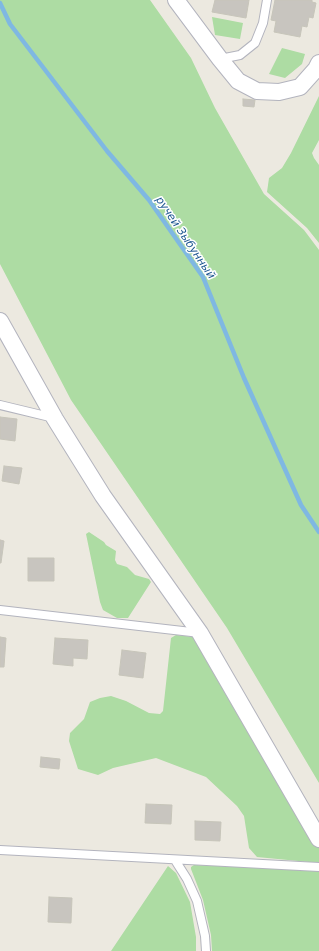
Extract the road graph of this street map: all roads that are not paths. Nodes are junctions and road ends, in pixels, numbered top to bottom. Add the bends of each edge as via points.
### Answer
1 (176, 0) edge
2 (267, 0) edge
3 (220, 59) junction
4 (319, 63) edge
5 (0, 320) edge
6 (0, 405) edge
7 (55, 419) junction
8 (0, 610) edge
9 (200, 633) junction
10 (319, 839) edge
11 (0, 850) edge
12 (175, 860) junction
13 (319, 867) edge
14 (206, 951) edge

1 - 3 street
2 - 3 lane via 263,23 255,43 240,55
3 - 4 street via 238,81 257,91 279,92 300,87
5 - 7 street
6 - 7 lane
7 - 9 street via 103,496
8 - 9 lane
9 - 10 street
11 - 12 lane
12 - 13 lane
12 - 14 lane via 188,878 197,901

